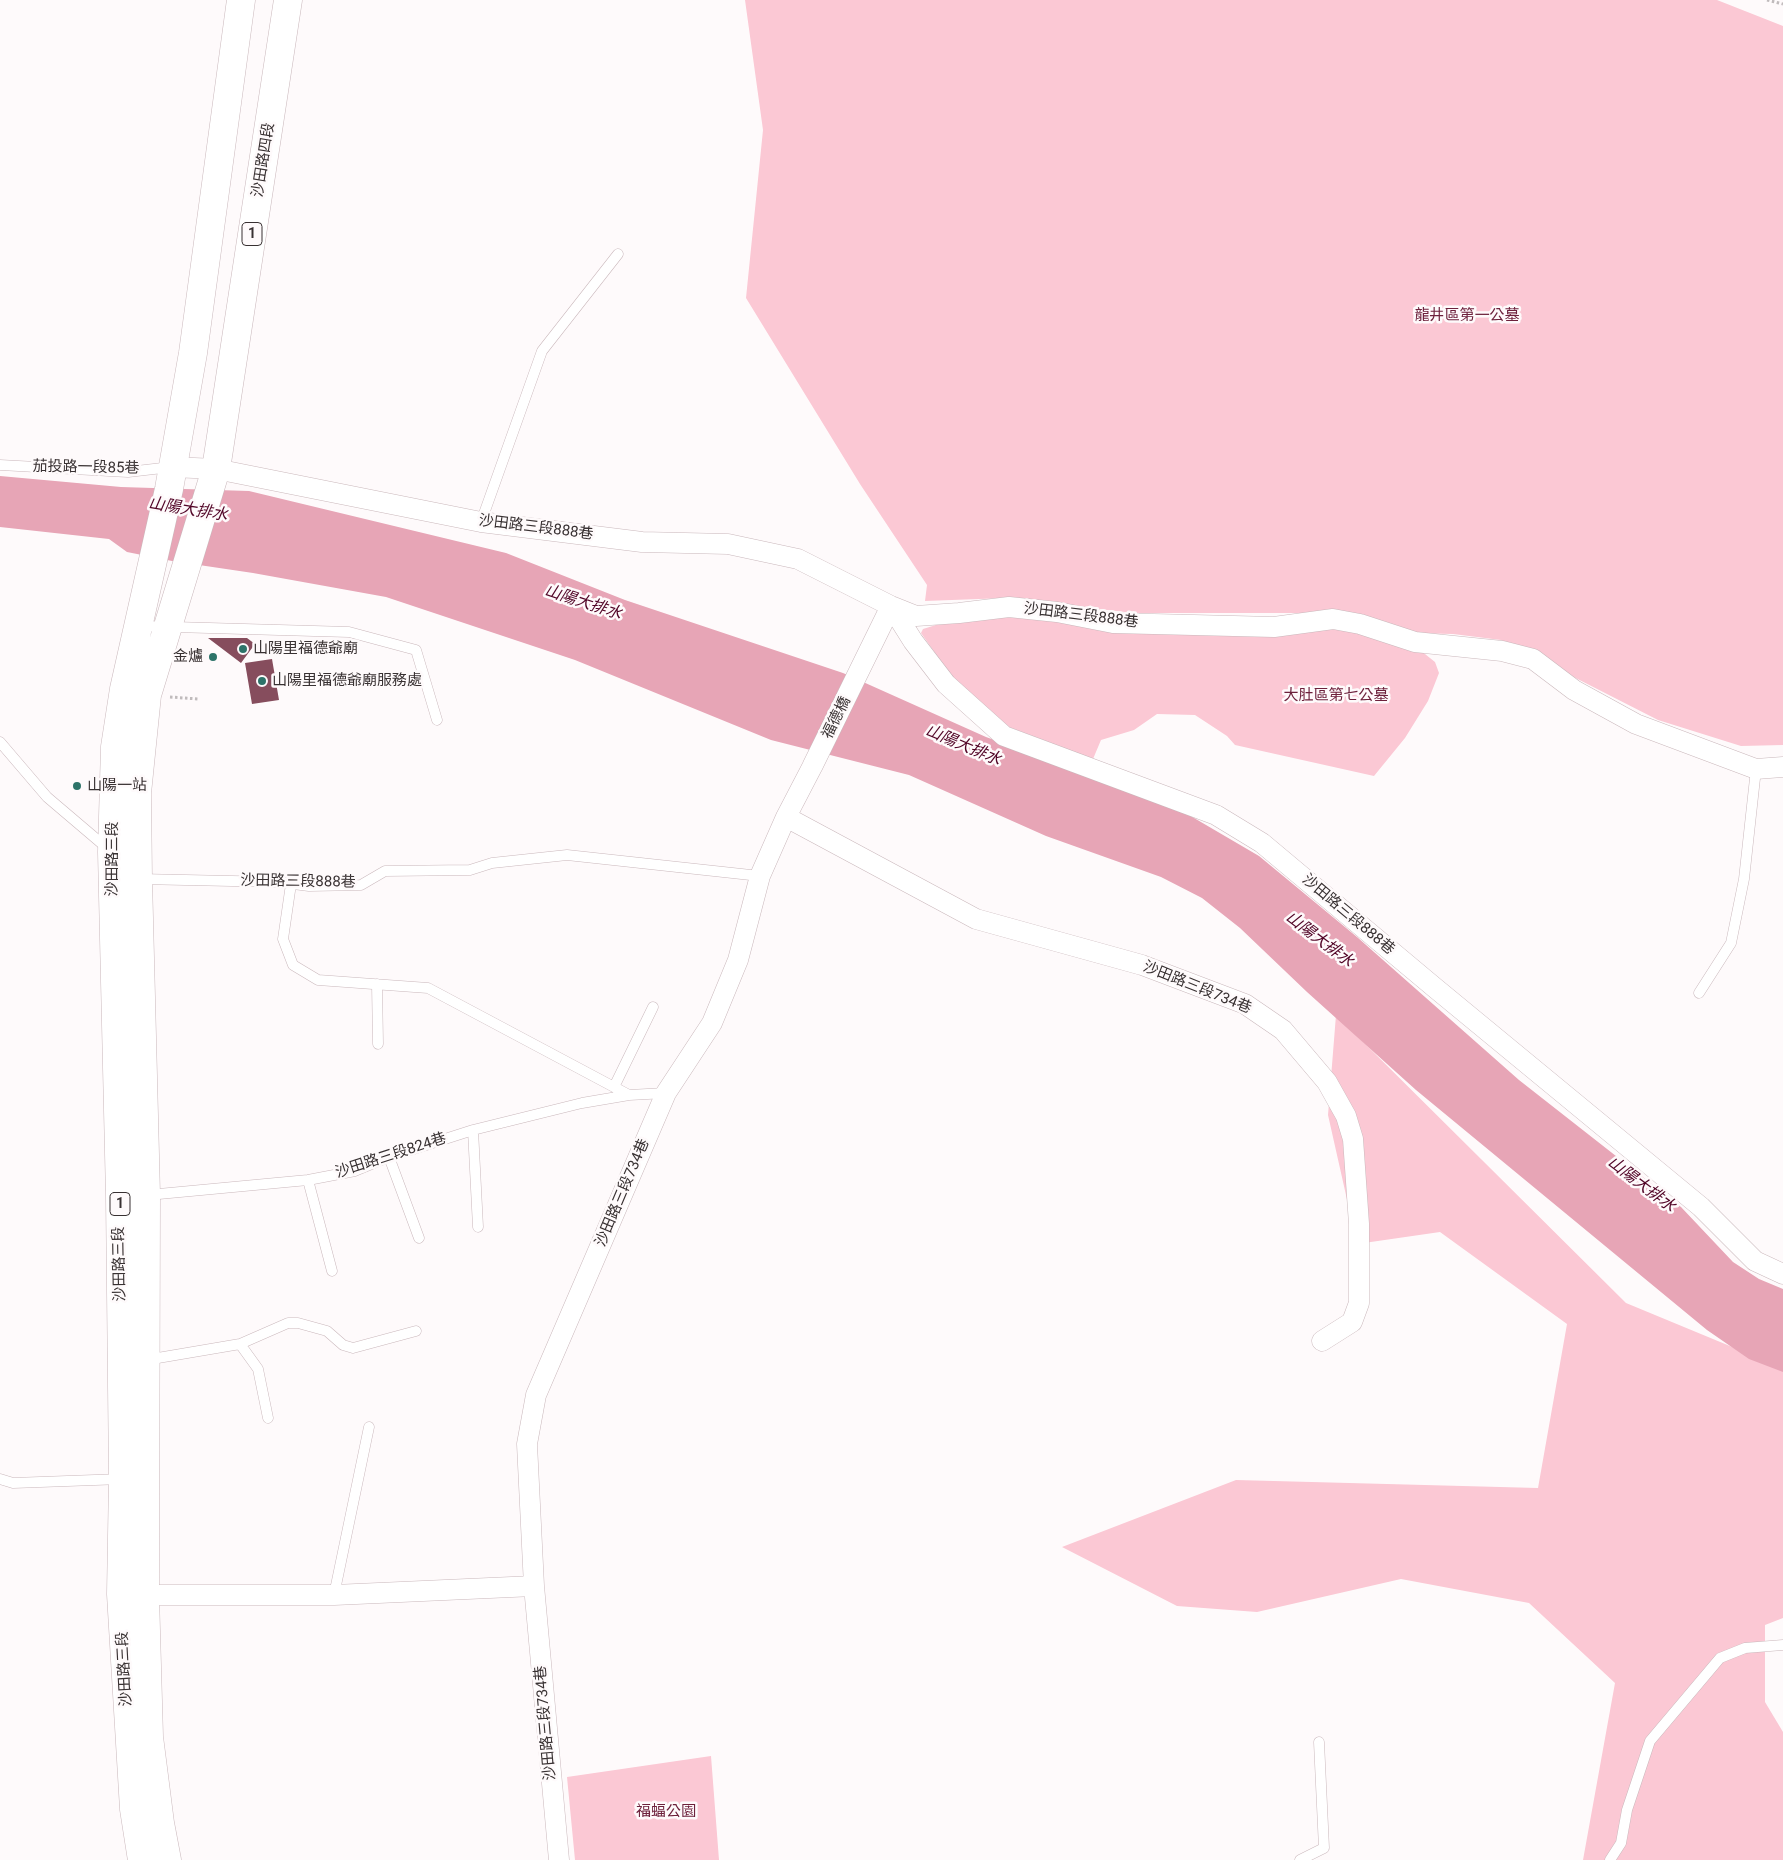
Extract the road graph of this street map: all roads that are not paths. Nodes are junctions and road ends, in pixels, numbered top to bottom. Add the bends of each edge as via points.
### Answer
1 (241, 0) edge
2 (288, 0) edge
3 (618, 254) dead end
4 (0, 465) edge
5 (216, 469) junction
6 (171, 478) junction
7 (481, 522) junction
8 (891, 606) junction
9 (138, 626) junction
10 (167, 628) junction
11 (437, 720) dead end
12 (0, 742) edge
13 (812, 767) joint
14 (1783, 767) edge
15 (1756, 769) junction
16 (786, 817) junction
17 (112, 852) junction
18 (760, 876) junction
19 (138, 879) junction
20 (290, 884) junction
21 (377, 984) junction
22 (1699, 993) dead end
23 (653, 1007) dead end
24 (378, 1044) dead end
25 (614, 1087) junction
26 (666, 1093) junction
27 (629, 1095) junction
28 (472, 1130) junction
29 (389, 1157) junction
30 (308, 1180) junction
31 (133, 1196) junction
32 (478, 1227) dead end
33 (419, 1238) dead end
34 (332, 1271) dead end
35 (1783, 1274) edge
36 (416, 1331) dead end
37 (1322, 1341) dead end
38 (240, 1344) junction
39 (146, 1361) junction
40 (268, 1418) dead end
41 (369, 1427) dead end
42 (0, 1479) edge
43 (123, 1479) junction
44 (534, 1586) junction
45 (133, 1595) junction
46 (334, 1595) junction
47 (1783, 1645) edge
48 (1319, 1742) dead end
49 (142, 1860) edge
50 (167, 1860) edge
51 (559, 1860) edge
52 (1300, 1860) edge
53 (1610, 1860) edge

1 - 6 main road, 1 via 193,353
2 - 5 main road, 沙田路四段 / 1
3 - 7 lane via 542,351
4 - 6 lane, 茄投路一段85巷 via 128,472
5 - 6 street, 沙田路三段888巷
5 - 7 street, 沙田路三段888巷
5 - 10 main road, 沙田路三段 / 1
6 - 9 main road, 沙田路三段 / 1
7 - 8 street, 沙田路三段888巷 via 642,542 728,544 798,559
8 - 13 street, 福德橋
8 - 15 street, 沙田路三段888巷 via 916,616 1009,607 1113,623 1274,627 1333,619 1360,624 1415,642 1502,651 1533,660 1574,690 1636,724
8 - 35 street, 沙田路三段888巷 via 946,684 1004,736 1216,815 1262,843 1702,1207 1755,1262
9 - 10 lane
9 - 17 main road, 沙田路三段 / 1 via 115,747
10 - 11 lane via 349,632 416,650
10 - 19 main road, 沙田路三段 / 1 via 147,695 137,793
12 - 17 lane via 47,797
13 - 16 street, 沙田路三段734巷
14 - 15 street, 沙田路三段888巷
15 - 22 lane via 1744,879 1731,943
16 - 18 street, 沙田路三段734巷
16 - 37 street, 沙田路三段734巷 via 976,919 1142,964 1245,1004 1283,1030 1327,1082 1346,1116 1353,1138 1359,1224 1359,1303 1352,1322
17 - 19 lane
17 - 31 main road, 沙田路三段 / 1
18 - 20 lane, 沙田路三段888巷 via 567,855 492,863 470,870 385,871 361,884
18 - 26 street, 沙田路三段734巷 via 738,960 712,1022
19 - 20 lane, 沙田路三段888巷
19 - 31 main road, 沙田路三段 / 1
20 - 21 lane via 282,939 293,965 318,980
21 - 24 lane
21 - 25 lane via 428,988
23 - 25 lane
25 - 27 lane
26 - 27 lane, 沙田路三段824巷
26 - 44 street, 沙田路三段734巷 via 536,1395 527,1444
27 - 28 lane, 沙田路三段824巷
28 - 29 lane, 沙田路三段824巷
28 - 32 lane
29 - 30 lane, 沙田路三段824巷 via 354,1171
29 - 33 lane
30 - 31 lane, 沙田路三段824巷
30 - 34 lane
31 - 39 main road, 沙田路三段 / 1
31 - 43 main road, 沙田路三段 / 1
36 - 38 lane via 353,1348 343,1345 327,1332 288,1323
38 - 39 lane
38 - 40 lane via 258,1369
39 - 45 main road, 沙田路三段 / 1
41 - 46 lane
42 - 43 lane via 13,1483
43 - 45 main road, 沙田路三段 / 1
44 - 46 street
44 - 51 street, 沙田路三段734巷
45 - 46 street
45 - 49 main road, 沙田路三段 / 1 via 134,1809
45 - 50 main road, 沙田路三段 / 1 via 148,1737
47 - 53 lane via 1745,1648 1720,1658 1650,1741 1627,1810 1621,1843
48 - 52 lane via 1324,1848

